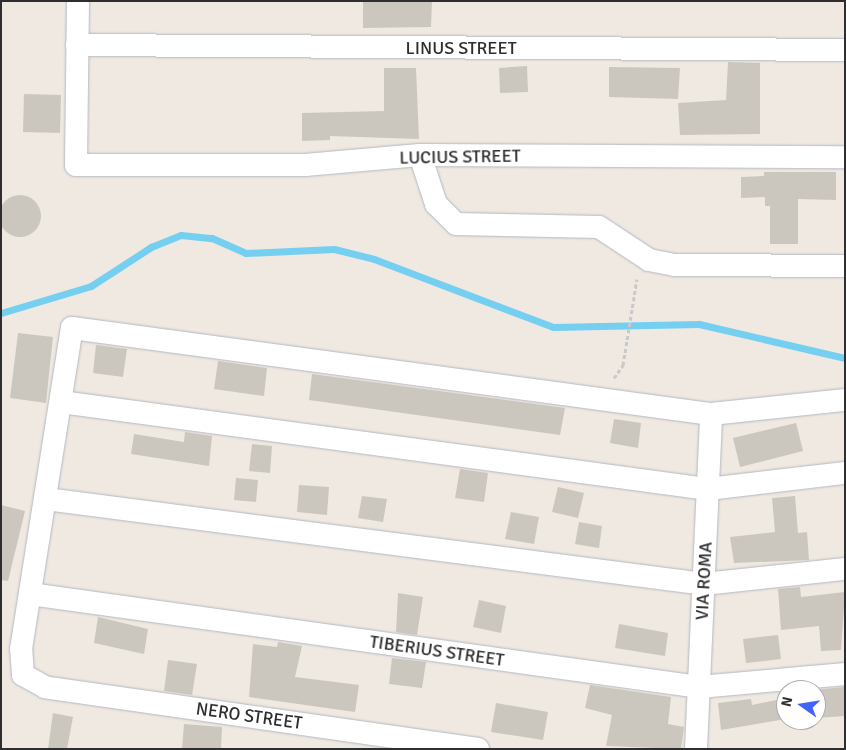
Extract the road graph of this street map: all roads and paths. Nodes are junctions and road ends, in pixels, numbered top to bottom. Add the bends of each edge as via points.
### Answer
1 (78, 1) edge
2 (78, 45) junction
3 (845, 50) edge
4 (420, 155) junction
5 (845, 157) edge
6 (649, 260) junction
7 (845, 266) edge
8 (607, 400) junction
9 (845, 400) edge
10 (61, 402) junction
11 (711, 414) junction
12 (845, 473) edge
13 (708, 489) junction
14 (46, 499) junction
15 (845, 569) edge
16 (704, 584) junction
17 (30, 594) junction
18 (845, 674) edge
19 (699, 687) junction
20 (478, 749) edge
21 (696, 749) edge

1 - 2 street
2 - 3 street, LINUS STREET
2 - 4 street, LUCIUS STREET via 76,165 305,165
4 - 5 street, LUCIUS STREET
4 - 6 street via 436,204 456,224 599,227
6 - 7 street via 675,265
6 - 8 path via 637,280 628,341
8 - 10 street via 72,328
8 - 11 street
9 - 11 street
10 - 13 street
10 - 14 street
11 - 13 street, VIA ROMA
12 - 13 street
13 - 16 street, VIA ROMA
14 - 16 street
14 - 17 street
15 - 16 street
16 - 19 street, VIA ROMA
17 - 19 street, TIBERIUS STREET
17 - 20 street, NERO STREET via 21,649 23,675 46,687
18 - 19 street, TIBERIUS STREET
19 - 21 street, VIA ROMA

